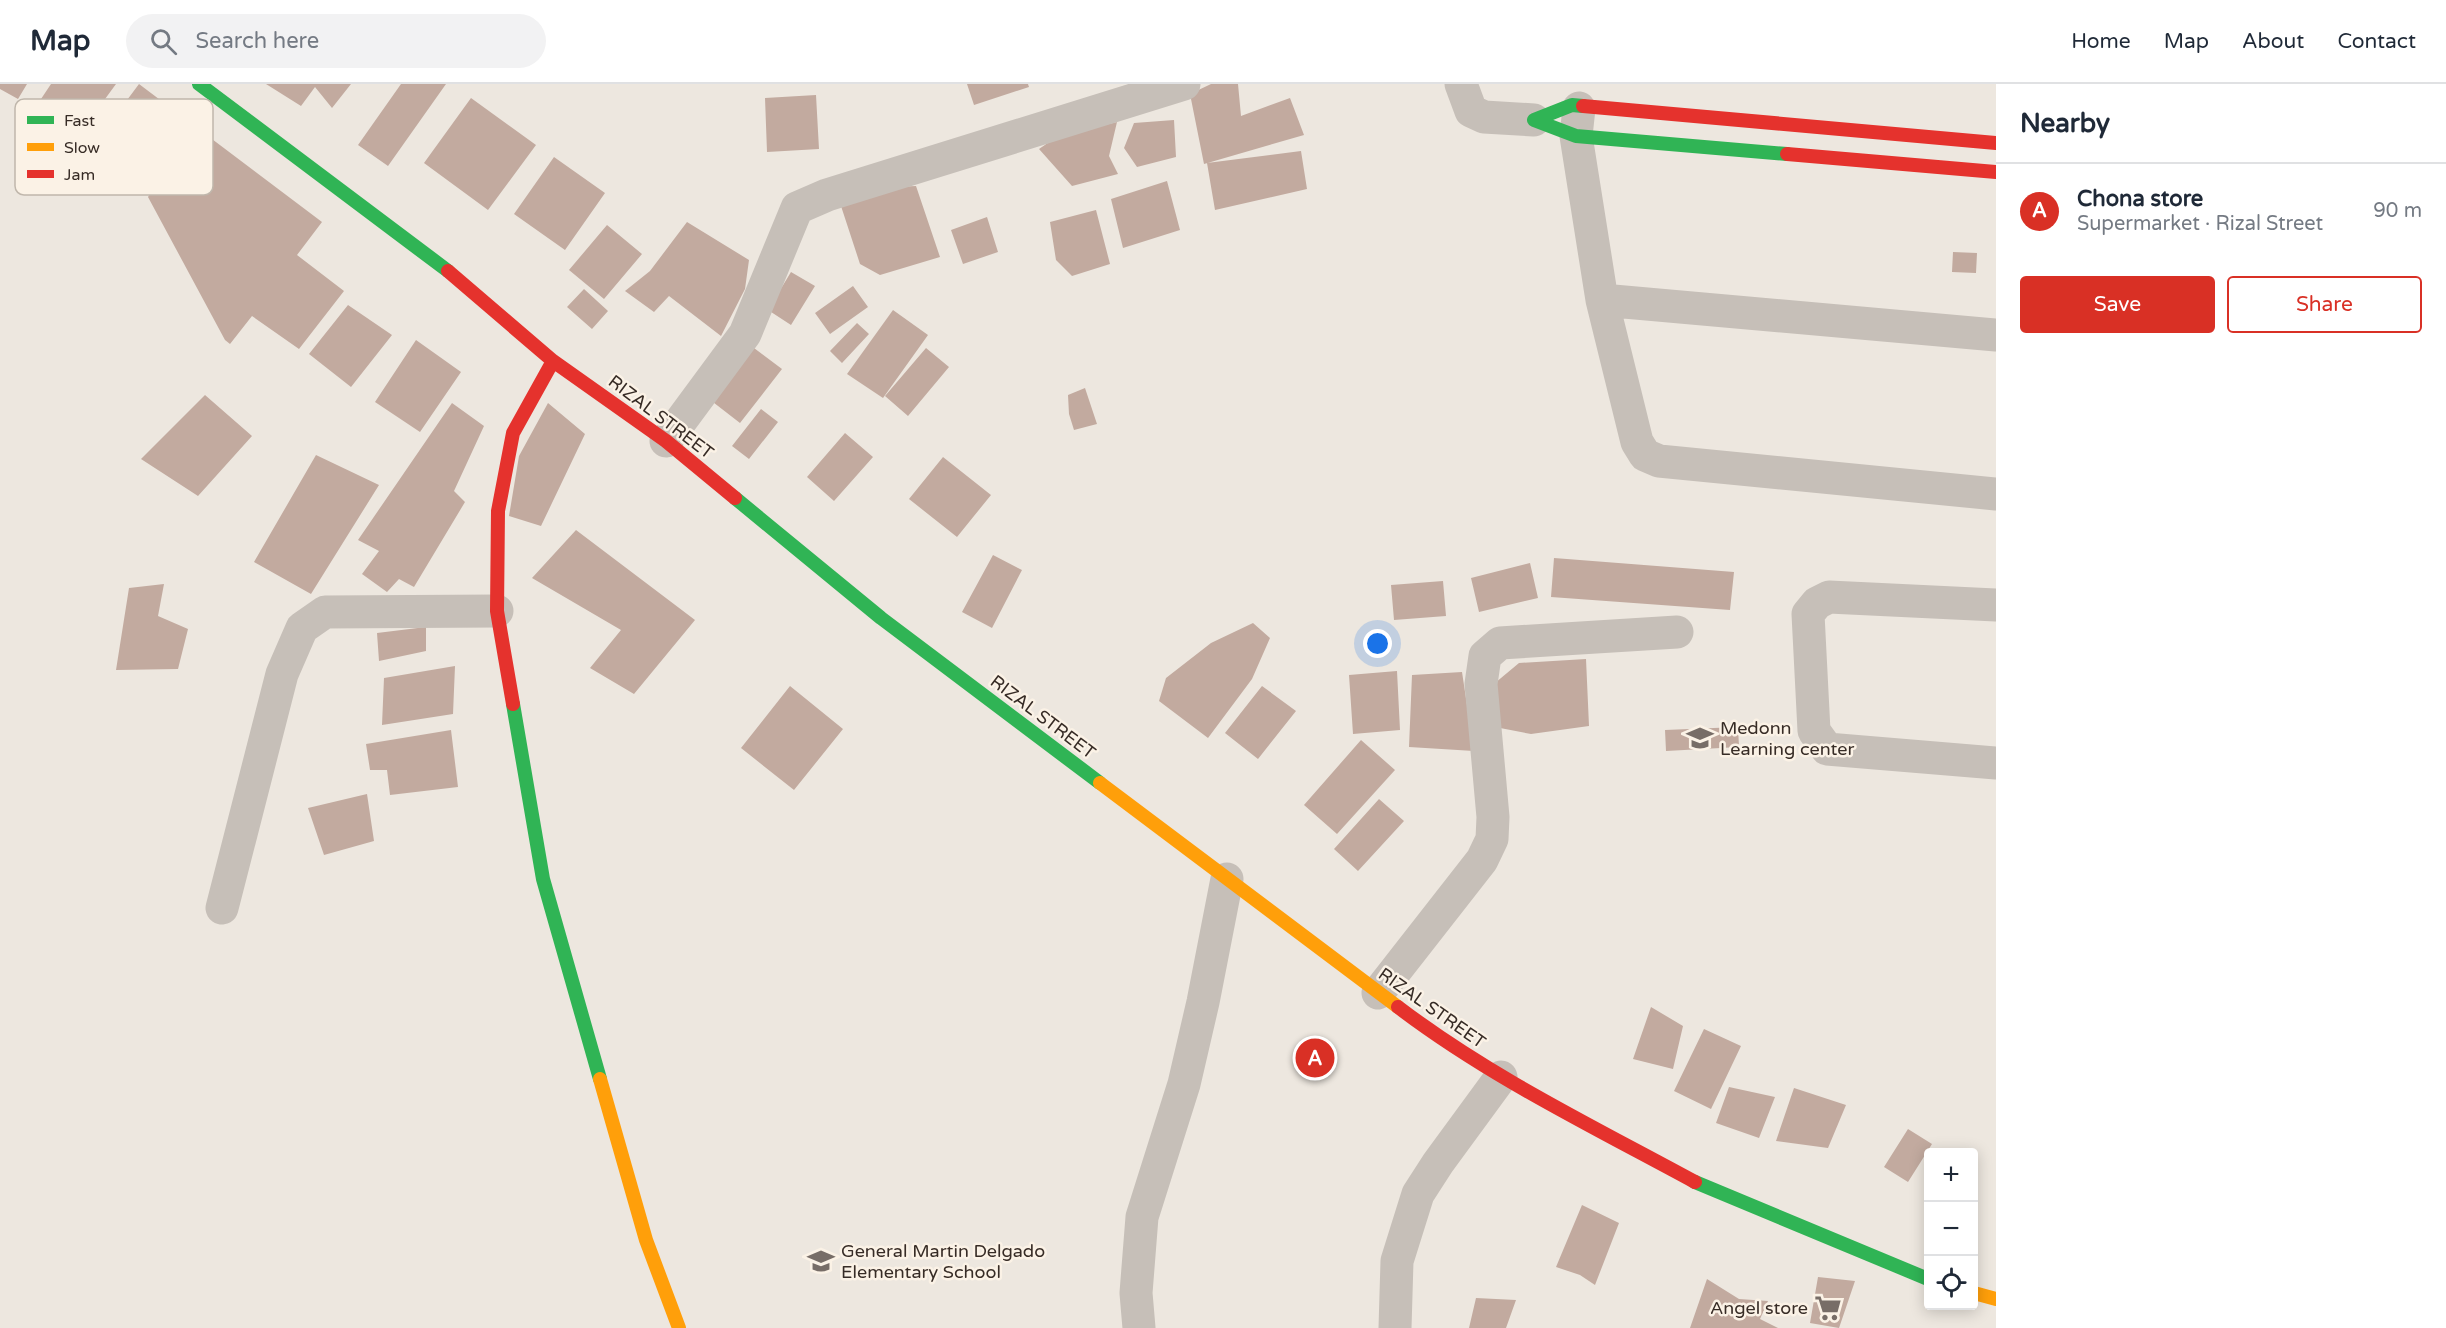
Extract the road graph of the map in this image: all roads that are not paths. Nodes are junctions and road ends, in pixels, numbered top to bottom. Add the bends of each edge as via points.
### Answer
1 (199, 84) edge
2 (1184, 84) edge
3 (1461, 84) edge
4 (1534, 120) junction
5 (1577, 121) junction
6 (1996, 143) edge
7 (1996, 172) edge
8 (1602, 300) junction
9 (1996, 334) edge
10 (553, 361) junction
11 (666, 441) junction
12 (1996, 494) edge
13 (1996, 605) edge
14 (497, 611) junction
15 (1677, 632) dead end
16 (1996, 763) edge
17 (1227, 879) junction
18 (222, 908) dead end
19 (1378, 993) junction
20 (1501, 1077) junction
21 (1924, 1277) edge
22 (1978, 1294) edge
23 (1996, 1299) edge
24 (679, 1328) edge
25 (1139, 1328) edge
26 (1395, 1328) edge

1 - 10 main road, RIZAL STREET via 433,258
2 - 11 street via 827,195 797,208 745,334
3 - 4 street via 1471,111 1484,117
4 - 5 main road
4 - 5 main road via 1572,105
5 - 6 main road
5 - 7 main road
5 - 8 street
8 - 9 street
8 - 12 street via 1637,442 1645,455 1659,461
10 - 11 main road, RIZAL STREET
10 - 14 main road via 513,434 498,511
11 - 17 main road, RIZAL STREET via 881,618
13 - 16 street via 1829,597 1808,614 1814,731 1827,749
14 - 18 street via 325,612 302,628 282,674
14 - 24 main road via 543,879 646,1240
15 - 19 street via 1500,643 1485,656 1481,684 1492,839 1482,860
17 - 19 main road, RIZAL STREET
17 - 25 street via 1184,1084 1142,1217 1136,1293
19 - 20 main road, RIZAL STREET via 1438,1038
20 - 21 main road, RIZAL STREET via 1704,1187
20 - 26 street via 1418,1194 1397,1261
22 - 23 main road

